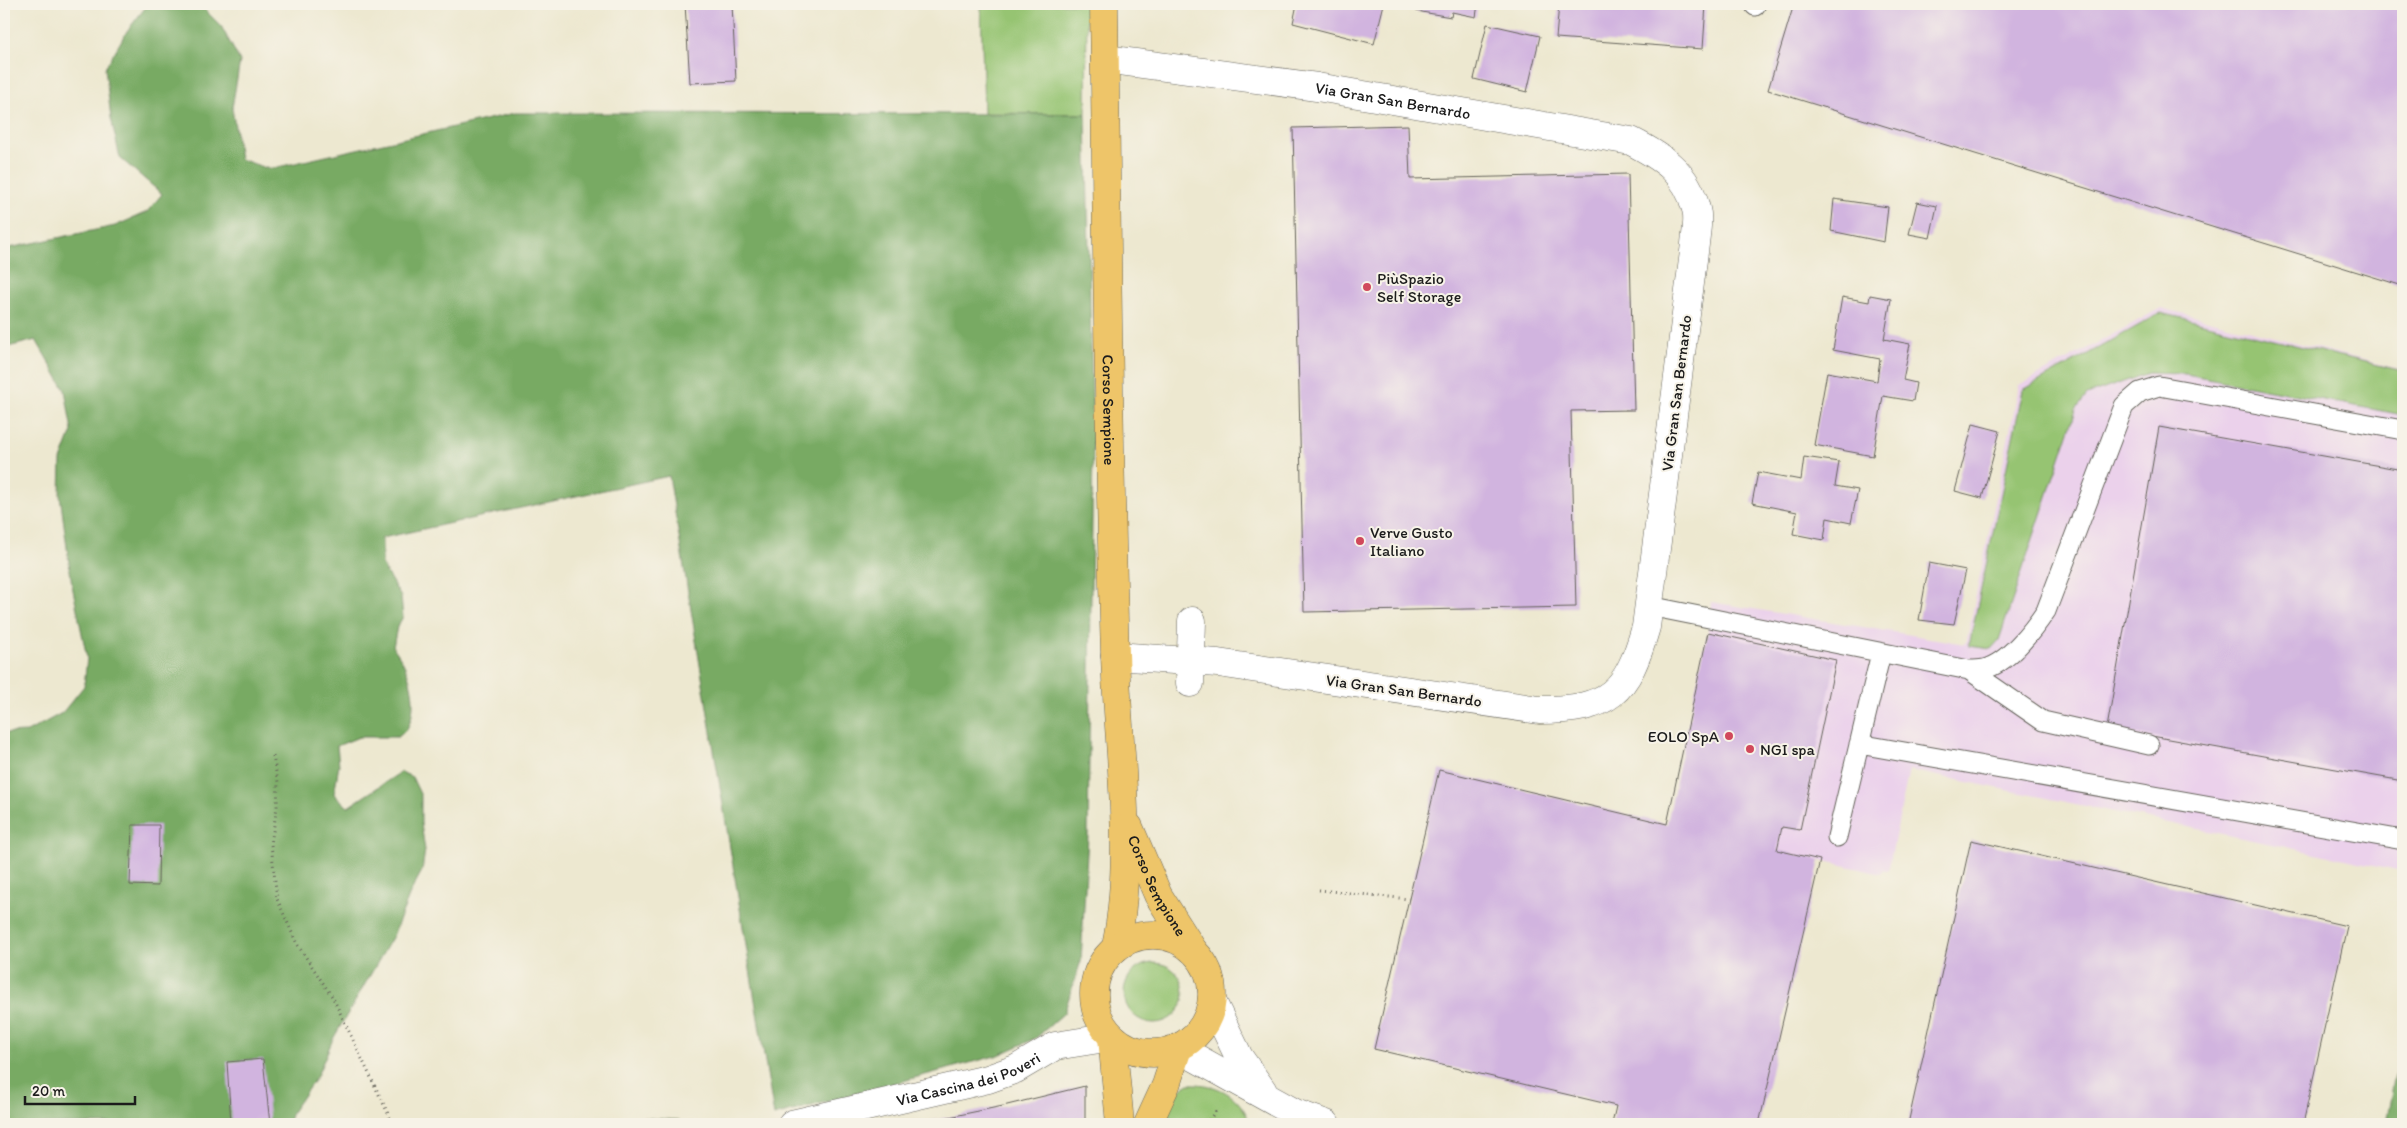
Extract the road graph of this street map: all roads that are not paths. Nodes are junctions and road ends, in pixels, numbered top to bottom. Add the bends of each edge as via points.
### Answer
1 (1104, 4) edge
2 (1105, 59) junction
3 (2403, 430) edge
4 (1649, 606) junction
5 (1192, 620) dead end
6 (1881, 653) junction
7 (1114, 656) junction
8 (1969, 670) junction
9 (1189, 672) junction
10 (1859, 744) junction
11 (2149, 745) dead end
12 (1125, 817) junction
13 (1838, 837) dead end
14 (2403, 840) edge
15 (1116, 947) junction
16 (1194, 952) junction
17 (1212, 1001) junction
18 (1112, 1037) junction
19 (1178, 1048) junction
20 (1269, 1097) junction
21 (1292, 1118) edge
22 (792, 1124) edge
23 (1120, 1124) edge
24 (1148, 1124) edge
25 (1326, 1124) edge

1 - 2 main road, Corso Sempione
2 - 4 street, Via Gran San Bernardo via 1317,87 1631,141 1660,156 1683,177 1696,210 1695,244
2 - 7 main road, Corso Sempione
3 - 8 lane via 2159,386 2140,392 2124,406 2046,611 2029,635 2007,655 1986,669
4 - 6 lane
4 - 9 street, Via Gran San Bernardo via 1631,671 1614,694 1570,710 1539,710 1218,663
5 - 9 street
6 - 8 lane
6 - 10 lane
7 - 9 street, Via Gran San Bernardo
7 - 12 main road, Corso Sempione
8 - 11 lane via 2043,721
10 - 13 lane
10 - 14 lane
12 - 15 main road, Corso Sempione via 1122,911
12 - 16 main road, Corso Sempione via 1158,895
15 - 16 main road via 1127,940 1162,936 1177,940
15 - 18 main road via 1096,975 1093,992 1095,1010
16 - 17 main road via 1205,966
17 - 19 main road via 1201,1029
17 - 20 street via 1239,1057
18 - 19 main road via 1142,1052 1160,1053
18 - 22 street, Via Cascina dei Poveri via 1055,1046 1016,1069 988,1079
18 - 23 main road
19 - 20 street
19 - 24 main road
20 - 21 street
21 - 25 street

